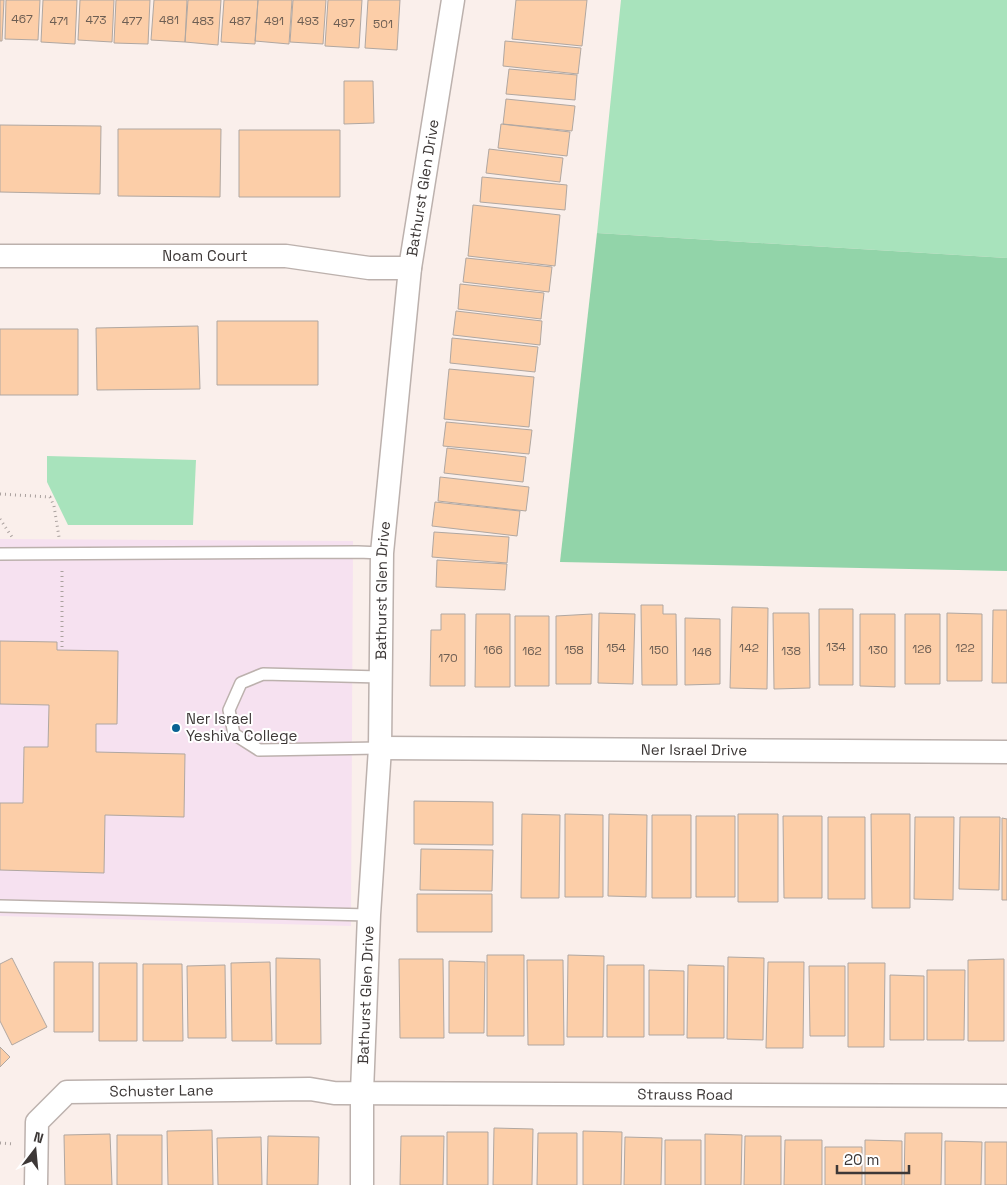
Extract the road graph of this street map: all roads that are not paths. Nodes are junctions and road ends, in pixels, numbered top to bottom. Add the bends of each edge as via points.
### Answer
1 (453, 0) edge
2 (0, 256) edge
3 (410, 268) junction
4 (382, 553) junction
5 (0, 554) edge
6 (380, 677) junction
7 (380, 748) junction
8 (1007, 752) edge
9 (0, 906) edge
10 (369, 915) junction
11 (362, 1092) junction
12 (1007, 1096) edge
13 (36, 1185) edge
14 (362, 1185) edge

1 - 3 street, Bathurst Glen Drive
2 - 3 street, Noam Court via 286,256 369,268
3 - 4 street, Bathurst Glen Drive
4 - 5 lane
4 - 6 street, Bathurst Glen Drive
6 - 7 street, Bathurst Glen Drive
6 - 7 lane via 263,674 242,683 230,710 234,734 259,750
7 - 8 street, Ner Israel Drive
7 - 10 street, Bathurst Glen Drive
9 - 10 lane
10 - 11 street, Bathurst Glen Drive
11 - 12 street, Strauss Road
11 - 13 street, Schuster Lane via 334,1093 310,1089 67,1092 37,1122
11 - 14 street, Bathurst Glen Drive

